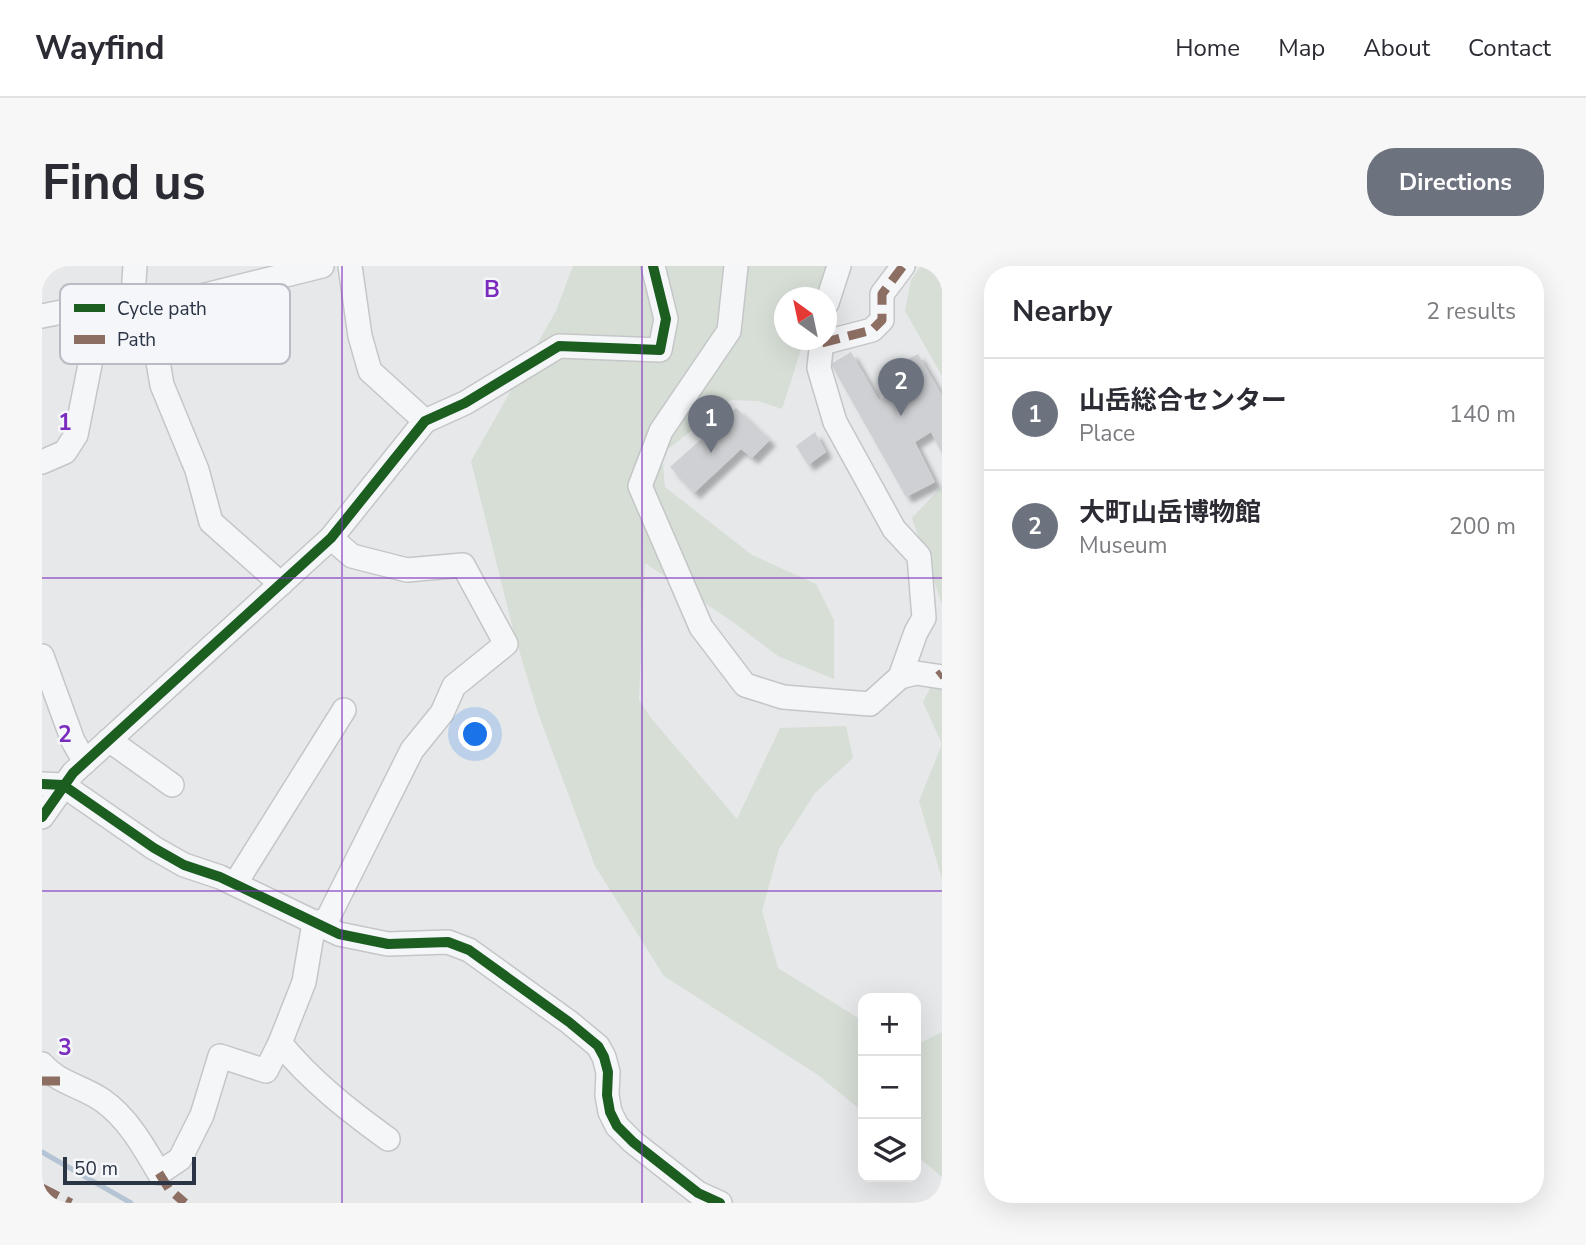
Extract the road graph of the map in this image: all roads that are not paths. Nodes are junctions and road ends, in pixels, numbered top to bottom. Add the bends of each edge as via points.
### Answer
1 (135, 266) edge
2 (322, 266) edge
3 (351, 266) edge
4 (653, 266) edge
5 (736, 266) edge
6 (839, 266) edge
7 (903, 266) edge
8 (138, 284) edge
9 (232, 284) edge
10 (832, 287) edge
11 (60, 312) edge
12 (42, 316) edge
13 (837, 338) edge
14 (821, 350) edge
15 (90, 364) edge
16 (157, 364) edge
17 (425, 421) junction
18 (42, 462) edge
19 (331, 538) junction
20 (281, 584) junction
21 (42, 656) edge
22 (900, 677) junction
23 (942, 677) edge
24 (344, 710) dead end
25 (109, 740) junction
26 (85, 762) junction
27 (53, 785) edge
28 (172, 785) dead end
29 (42, 817) edge
30 (235, 884) junction
31 (314, 923) junction
32 (280, 1043) junction
33 (42, 1064) edge
34 (388, 1139) dead end
35 (720, 1203) edge

1 - 8 street
2 - 9 street
3 - 17 street via 369,371
4 - 17 street via 666,319 660,350 559,346 465,403
5 - 22 street via 729,331 661,431 640,486 702,627 745,685 783,698 870,705
6 - 10 street
7 - 13 street via 882,294 882,320 872,330
11 - 12 street
14 - 22 street via 820,368 835,422 894,529 919,556 924,618
15 - 18 street via 76,435 65,452
16 - 20 street via 197,470 211,522
17 - 19 street
19 - 20 street
19 - 31 street via 352,556 407,570 463,565 506,644 454,686 442,713 412,750 327,920
20 - 25 street
21 - 26 street
22 - 23 street via 916,673
24 - 30 street
25 - 26 street
25 - 28 street
26 - 27 street
27 - 29 street
27 - 30 street via 184,865
30 - 31 street
31 - 32 street via 304,982
31 - 35 street via 371,942 448,942 469,950 598,1046 606,1065 610,1112 617,1126 698,1194
32 - 33 street via 266,1071 220,1056 202,1115 184,1152 159,1173 135,1135 104,1101 61,1081
32 - 34 street via 323,1089

